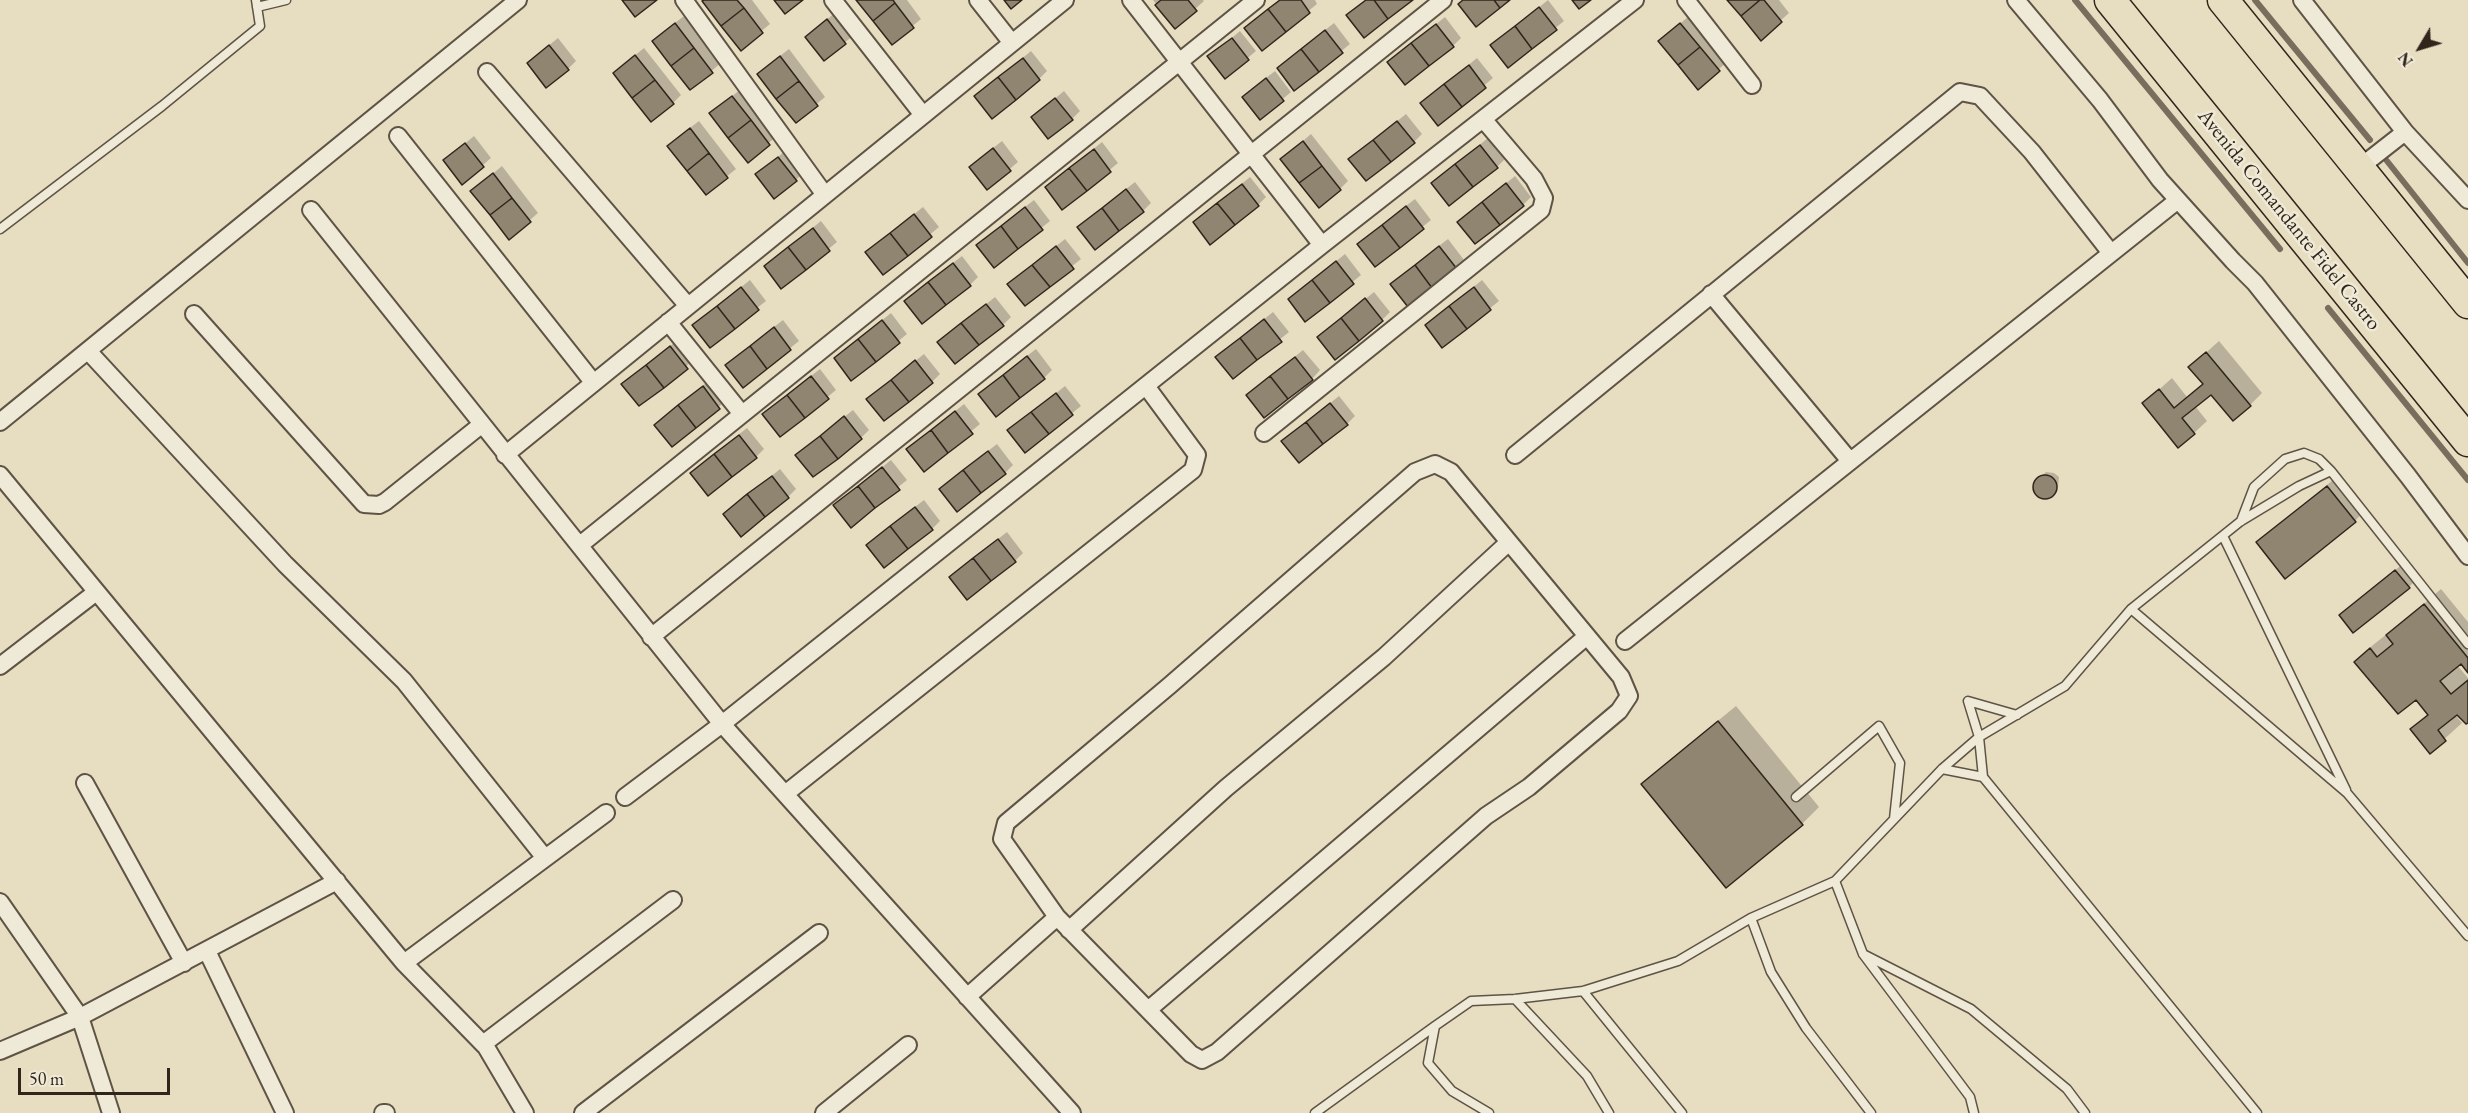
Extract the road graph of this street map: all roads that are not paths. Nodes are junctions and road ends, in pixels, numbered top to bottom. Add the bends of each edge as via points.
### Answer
1 (286, 0) edge
2 (518, 0) edge
3 (684, 0) edge
4 (833, 0) edge
5 (978, 0) edge
6 (1065, 0) edge
7 (1131, 0) edge
8 (1256, 0) edge
9 (1443, 0) edge
10 (1635, 0) edge
11 (1686, 0) edge
12 (2016, 0) edge
13 (2110, 0) edge
14 (2223, 0) edge
15 (2302, 0) edge
16 (257, 3) edge
17 (1012, 43) junction
18 (1179, 62) junction
19 (487, 72) dead end
20 (1752, 85) dead end
21 (923, 115) junction
22 (1483, 119) junction
23 (2405, 132) junction
24 (398, 136) dead end
25 (1252, 156) junction
26 (2359, 168) junction
27 (825, 195) junction
28 (2178, 200) junction
29 (2468, 200) edge
30 (311, 210) dead end
31 (0, 229) edge
32 (1322, 245) junction
33 (2111, 253) junction
34 (1711, 294) junction
35 (2468, 303) edge
36 (688, 306) junction
37 (194, 314) dead end
38 (668, 322) junction
39 (89, 352) junction
40 (593, 382) junction
41 (1146, 386) junction
42 (742, 414) junction
43 (0, 422) edge
44 (481, 425) junction
45 (1264, 433) dead end
46 (2468, 441) edge
47 (1515, 454) dead end
48 (505, 455) junction
49 (1850, 461) junction
50 (2331, 471) junction
51 (0, 475) edge
52 (2241, 521) junction
53 (2223, 536) junction
54 (1509, 542) junction
55 (580, 545) junction
56 (2468, 556) edge
57 (95, 592) junction
58 (2131, 609) junction
59 (1587, 636) junction
60 (651, 637) junction
61 (1625, 641) dead end
62 (2468, 644) edge
63 (0, 666) edge
64 (2017, 715) junction
65 (722, 724) junction
66 (1979, 737) junction
67 (1942, 769) junction
68 (1983, 777) junction
69 (85, 783) dead end
70 (2348, 793) junction
71 (785, 794) junction
72 (625, 797) dead end
73 (1796, 797) dead end
74 (606, 813) dead end
75 (1894, 819) junction
76 (545, 858) junction
77 (337, 881) junction
78 (1835, 881) junction
79 (673, 900) dead end
80 (0, 902) edge
81 (1057, 917) junction
82 (1751, 918) junction
83 (1069, 930) junction
84 (819, 933) dead end
85 (2468, 936) edge
86 (207, 951) junction
87 (1863, 954) junction
88 (184, 963) junction
89 (404, 963) junction
90 (1583, 991) junction
91 (967, 997) junction
92 (1515, 999) junction
93 (1148, 1010) junction
94 (80, 1017) junction
95 (1435, 1026) junction
96 (483, 1044) junction
97 (908, 1046) dead end
98 (0, 1051) edge
99 (111, 1113) edge
100 (285, 1113) edge
101 (525, 1113) edge
102 (583, 1113) edge
103 (824, 1113) edge
104 (1072, 1113) edge
105 (1315, 1113) edge
106 (1489, 1113) edge
107 (1609, 1113) edge
108 (1682, 1113) edge
109 (1870, 1113) edge
110 (1974, 1113) edge
111 (2085, 1113) edge
112 (2257, 1113) edge

1 - 16 lane
2 - 39 street
3 - 27 street
4 - 21 street
5 - 17 street
6 - 17 street
7 - 18 street
8 - 18 street
9 - 25 street
10 - 22 street
11 - 20 street
12 - 28 street
13 - 46 highway, Avenida Comandante Fidel Castro
14 - 26 highway
15 - 23 street
16 - 31 lane via 260,26
17 - 21 street
18 - 25 street
18 - 42 street
19 - 36 street
21 - 27 street
22 - 32 street
22 - 45 street via 1533,179 1544,198 1541,210
23 - 26 street
23 - 29 street
24 - 40 street
25 - 32 street
25 - 60 street
26 - 35 highway
27 - 36 street
28 - 33 street
28 - 56 street via 2255,283
30 - 44 street
32 - 41 street
33 - 34 street via 2032,152 1980,96 1960,93
33 - 49 street
34 - 47 street
34 - 49 street
36 - 38 street
37 - 44 street via 364,504 379,505 385,501
38 - 40 street
38 - 42 street
39 - 43 street
39 - 76 street via 285,564 404,681
40 - 48 street
41 - 65 street
41 - 71 street via 1197,455 1193,470
42 - 55 street
44 - 48 street
48 - 55 street
49 - 61 street
50 - 52 lane
50 - 52 lane via 2319,459 2304,453 2285,459 2254,487
50 - 62 lane
51 - 57 street
52 - 53 lane
53 - 58 lane
53 - 70 lane
54 - 59 street
54 - 81 street via 1451,472 1435,464 1415,472 1006,823 1002,839
54 - 83 street via 1384,657 1226,788
55 - 60 street
57 - 63 street
57 - 77 street
58 - 64 lane via 2065,686
58 - 70 lane
59 - 93 street
59 - 93 street via 1621,677 1629,696 1619,711 1529,787 1485,816 1217,1052 1202,1060 1191,1054
60 - 65 street
64 - 66 lane
64 - 66 lane via 1968,701
65 - 71 street
65 - 72 street
66 - 67 lane
66 - 68 lane
67 - 68 lane
67 - 75 lane
68 - 112 lane
69 - 88 street
70 - 85 lane
71 - 91 street
73 - 75 lane via 1879,726 1900,763
74 - 76 street
75 - 78 lane
76 - 89 street
77 - 86 street
77 - 89 street
78 - 82 lane
78 - 87 lane
79 - 96 street
80 - 94 street
81 - 83 street
81 - 91 street
82 - 90 lane via 1678,961
82 - 109 lane via 1771,972 1806,1028
83 - 93 street
84 - 102 street
86 - 88 street
86 - 100 street
87 - 110 lane via 1970,1097
87 - 111 lane via 1971,1009 2067,1089
88 - 94 street
89 - 96 street
90 - 92 lane
90 - 108 lane
91 - 104 street
92 - 95 lane via 1471,1001
92 - 107 lane via 1587,1076
94 - 98 street
94 - 99 street
95 - 105 lane
95 - 106 lane via 1428,1063 1452,1091
96 - 101 street
97 - 103 street

